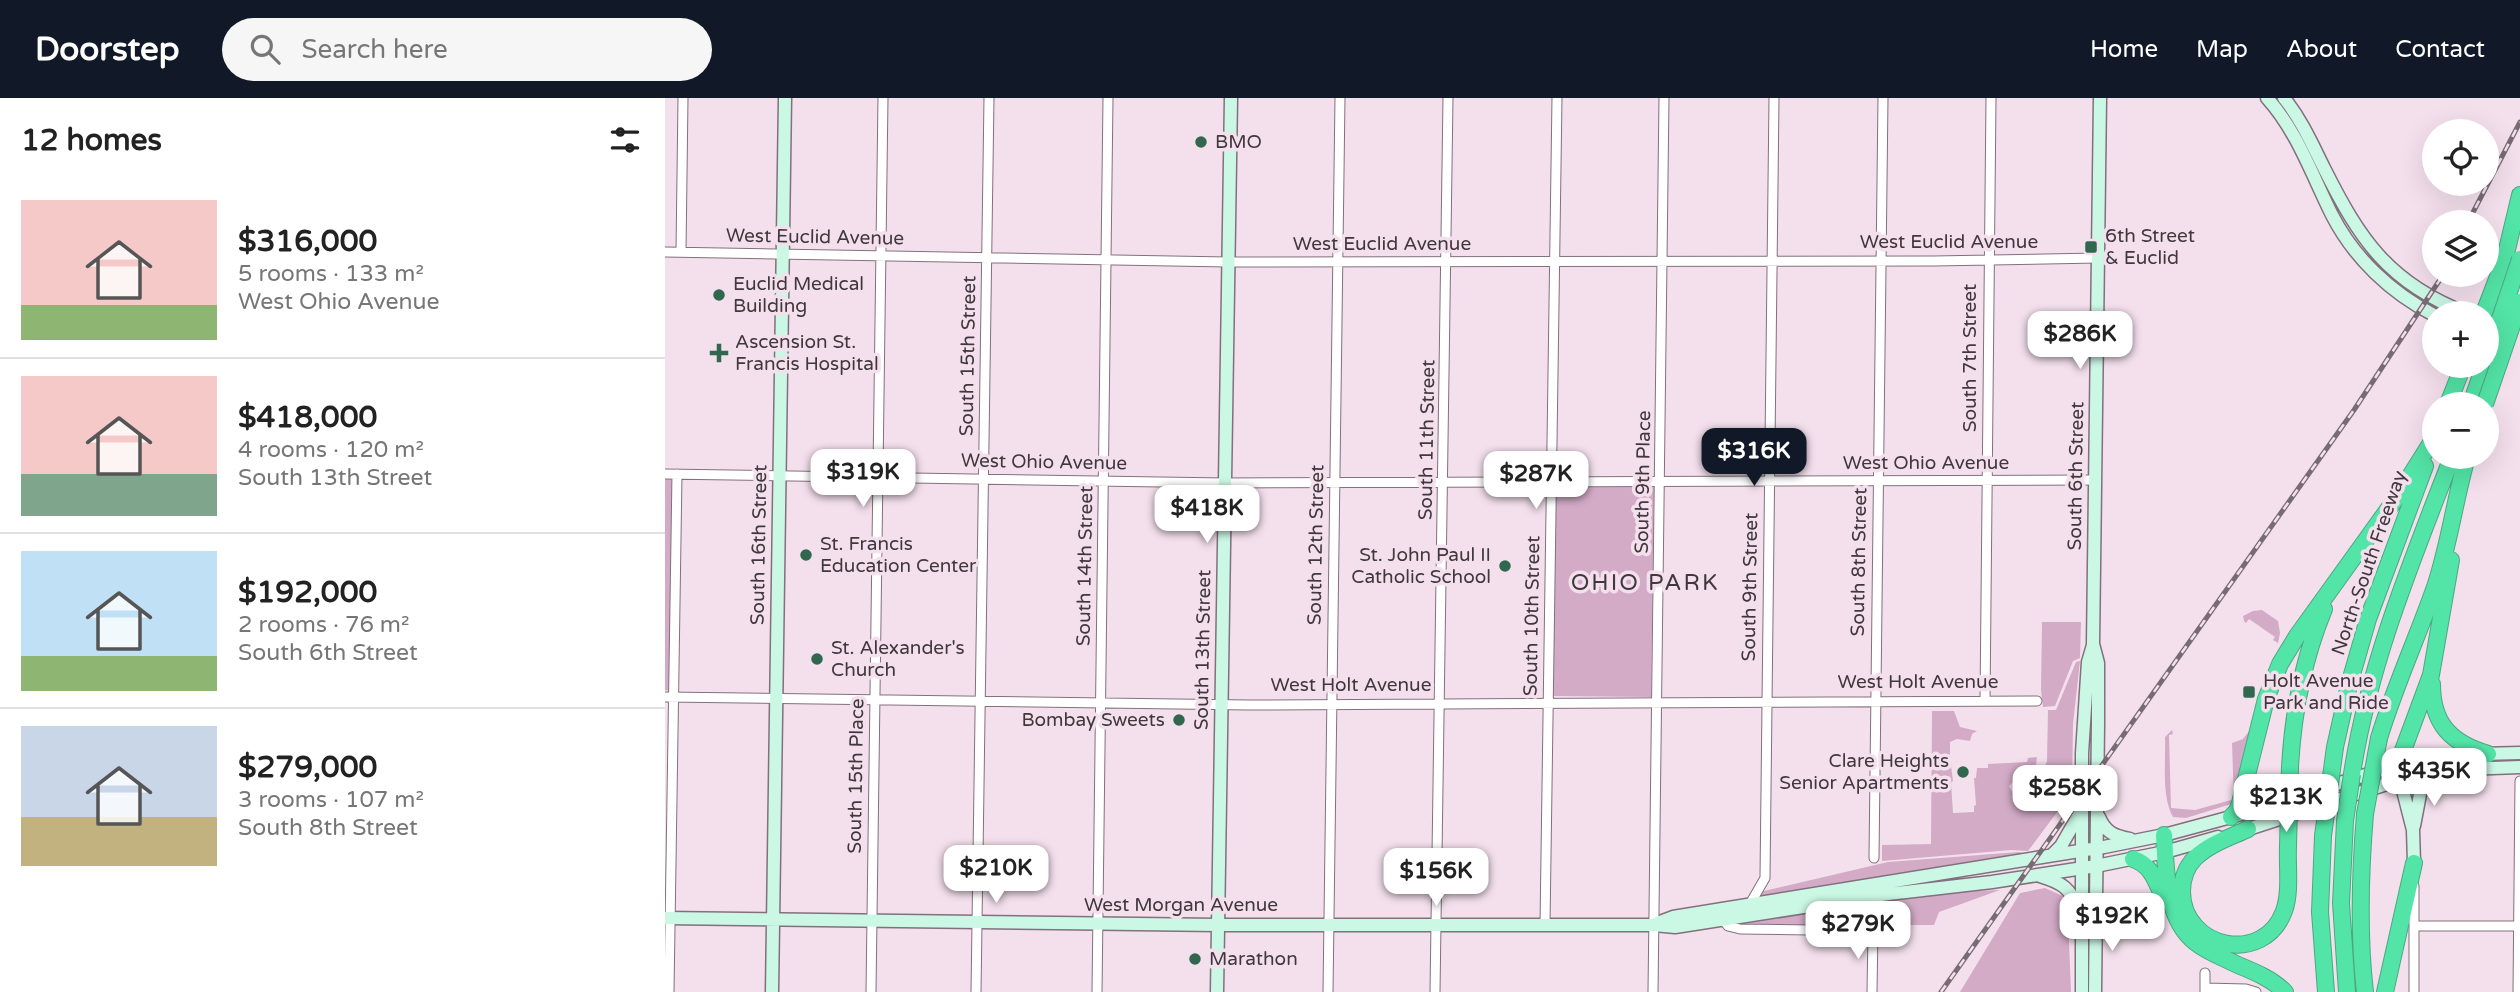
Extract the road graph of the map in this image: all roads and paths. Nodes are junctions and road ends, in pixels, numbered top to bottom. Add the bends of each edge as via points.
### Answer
1 (683, 98) edge
2 (785, 98) edge
3 (883, 98) edge
4 (989, 98) edge
5 (1108, 98) edge
6 (1231, 98) edge
7 (1340, 98) edge
8 (1448, 98) edge
9 (1557, 98) edge
10 (1664, 98) edge
11 (1774, 98) edge
12 (1882, 98) edge
13 (1991, 98) edge
14 (2100, 98) edge
15 (2267, 98) edge
16 (2284, 98) edge
17 (2520, 195) edge
18 (665, 252) edge
19 (681, 252) junction
20 (783, 254) junction
21 (882, 256) junction
22 (988, 258) junction
23 (2098, 258) junction
24 (2520, 259) edge
25 (1106, 260) junction
26 (1663, 260) junction
27 (1774, 260) junction
28 (1881, 260) junction
29 (1988, 260) junction
30 (1338, 261) junction
31 (1447, 261) junction
32 (1555, 261) junction
33 (1228, 262) junction
34 (2435, 301) edge
35 (2489, 301) edge
36 (2520, 302) edge
37 (2422, 307) edge
38 (2499, 321) edge
39 (2499, 322) edge
40 (2520, 325) edge
41 (2499, 336) edge
42 (2520, 340) edge
43 (2489, 392) edge
44 (2422, 458) edge
45 (2423, 469) edge
46 (2447, 469) edge
47 (2463, 469) edge
48 (665, 474) edge
49 (677, 474) junction
50 (780, 476) junction
51 (879, 478) junction
52 (982, 479) junction
53 (1987, 480) junction
54 (2095, 480) junction
55 (1104, 481) junction
56 (1769, 481) junction
57 (1878, 481) junction
58 (1334, 482) junction
59 (1660, 482) junction
60 (1225, 483) junction
61 (1444, 483) junction
62 (1552, 483) junction
63 (2457, 491) junction
64 (2336, 581) junction
65 (2094, 645) junction
66 (2431, 675) junction
67 (669, 697) edge
68 (775, 698) junction
69 (875, 700) junction
70 (1875, 701) junction
71 (1985, 701) junction
72 (2037, 701) dead end
73 (979, 702) junction
74 (1548, 702) junction
75 (1657, 702) junction
76 (1767, 702) junction
77 (1100, 704) junction
78 (1221, 704) junction
79 (1332, 704) junction
80 (1439, 704) junction
81 (2520, 753) edge
82 (2488, 754) junction
83 (2520, 767) edge
84 (2399, 772) junction
85 (2433, 774) junction
86 (2520, 781) edge
87 (2081, 809) junction
88 (2097, 811) junction
89 (2231, 817) junction
90 (2248, 829) junction
91 (2413, 830) junction
92 (2141, 840) junction
93 (2164, 844) junction
94 (2096, 849) junction
95 (2082, 851) junction
96 (2051, 855) junction
97 (1874, 858) dead end
98 (2133, 859) junction
99 (2414, 863) junction
100 (2096, 866) junction
101 (2081, 868) junction
102 (2036, 875) junction
103 (1749, 904) junction
104 (2081, 913) junction
105 (1721, 915) junction
106 (668, 918) edge
107 (773, 919) junction
108 (871, 920) junction
109 (2177, 920) junction
110 (976, 922) junction
111 (1097, 923) junction
112 (1218, 925) junction
113 (1328, 925) junction
114 (1436, 925) junction
115 (1545, 925) junction
116 (1654, 925) junction
117 (2415, 926) junction
118 (2519, 926) edge
119 (2205, 973) dead end
120 (2205, 990) edge
121 (669, 992) edge
122 (772, 992) edge
123 (870, 992) edge
124 (976, 992) edge
125 (1097, 992) edge
126 (1217, 992) edge
127 (1328, 992) edge
128 (1436, 992) edge
129 (1653, 992) edge
130 (1872, 992) edge
131 (2082, 992) edge
132 (2095, 992) edge
133 (2256, 992) edge
134 (2285, 992) edge
135 (2326, 992) edge
136 (2347, 992) edge
137 (2365, 992) edge
138 (2385, 992) edge
139 (2414, 992) edge
140 (2518, 992) edge

1 - 19 street
2 - 20 street, South 16th Street
3 - 21 street, South 15th Place
4 - 22 street, South 15th Street
5 - 25 street, South 14th Street
6 - 33 street, South 13th Street
7 - 30 street, South 12th Street
8 - 31 street, South 11th Street
9 - 32 street, South 10th Street
10 - 26 street, South 9th Place
11 - 27 street, South 9th Street
12 - 28 street, South 8th Street
13 - 29 street, South 7th Street
14 - 23 street, South 6th Street
15 - 37 street via 2291,131 2333,217 2359,256 2390,286
16 - 34 street via 2369,247
17 - 35 highway via 2505,258
18 - 19 street, West Euclid Avenue
19 - 20 street, West Euclid Avenue
20 - 21 street, West Euclid Avenue
20 - 50 street, South 16th Street
21 - 22 street, West Euclid Avenue
21 - 51 street, South 15th Place
22 - 25 street, West Euclid Avenue
22 - 52 street, South 15th Street
23 - 29 street, West Euclid Avenue
23 - 54 street, South 6th Street
24 - 39 highway, bridge
25 - 33 street, West Euclid Avenue
25 - 55 street, South 14th Street
26 - 27 street, West Euclid Avenue
26 - 32 street, West Euclid Avenue
26 - 59 street, South 9th Place
27 - 28 street, West Euclid Avenue
27 - 56 street, South 9th Street
28 - 29 street, West Euclid Avenue
28 - 57 street, South 8th Street
29 - 53 street, South 7th Street
30 - 31 street, West Euclid Avenue
30 - 33 street, West Euclid Avenue
30 - 58 street, South 12th Street
31 - 32 street, West Euclid Avenue
31 - 61 street, South 11th Street
32 - 62 street, South 10th Street
33 - 60 street, South 13th Street
36 - 43 highway, bridge
38 - 40 street
41 - 42 street
44 - 64 highway
45 - 135 highway, North-South Freeway, bridge via 2368,619 2335,747 2323,835 2320,912
46 - 136 highway, North-South Freeway, bridge via 2373,673 2358,739 2345,821 2341,903
47 - 63 highway
48 - 49 street, West Ohio Avenue
49 - 50 street, West Ohio Avenue
49 - 67 street
50 - 51 street, West Ohio Avenue
50 - 68 street, South 16th Street
51 - 52 street, West Ohio Avenue
51 - 69 street, South 15th Place
52 - 55 street, West Ohio Avenue
52 - 73 street, South 15th Street
53 - 54 street, West Ohio Avenue
53 - 57 street, West Ohio Avenue
53 - 71 street, South 7th Street
54 - 65 street, South 6th Street
55 - 60 street, West Ohio Avenue
55 - 77 street, South 14th Street
56 - 57 street, West Ohio Avenue
56 - 59 street, West Ohio Avenue
56 - 76 street, South 9th Street
57 - 70 street, South 8th Street
58 - 60 street, West Ohio Avenue
58 - 61 street, West Ohio Avenue
58 - 79 street, South 12th Street
59 - 62 street, West Ohio Avenue
59 - 75 street, South 9th Place
60 - 78 street, South 13th Street
61 - 62 street, West Ohio Avenue
61 - 80 street, South 11th Street
62 - 74 street, South 10th Street
63 - 66 highway
63 - 137 highway, bridge via 2436,584 2379,738 2364,814 2359,886
64 - 89 highway via 2280,664 2266,699 2240,803
64 - 90 highway, bridge via 2298,690 2284,910 2264,936 2243,944 2224,944 2199,932 2185,913 2184,874 2198,855
65 - 87 street, South 6th Street via 2086,687
65 - 88 street, South 6th Street via 2098,663
66 - 82 highway via 2436,714 2444,727 2468,748
66 - 84 highway
67 - 68 street, West Holt Avenue
67 - 106 street
68 - 69 street, West Holt Avenue
68 - 107 street, South 16th Street
69 - 73 street, West Holt Avenue
69 - 108 street, South 15th Place
70 - 71 street, West Holt Avenue
70 - 76 street, West Holt Avenue
70 - 97 street, South 8th Street
71 - 72 street, West Holt Avenue
73 - 77 street, West Holt Avenue
73 - 110 street, South 15th Street
74 - 75 street, West Holt Avenue
74 - 80 street, West Holt Avenue
74 - 115 street, South 10th Street
75 - 76 street, West Holt Avenue
75 - 116 street, South 9th Place
76 - 103 street, South 9th Street via 1765,878
77 - 78 street, West Holt Avenue
77 - 111 street, South 14th Street
78 - 79 street, West Holt Avenue
78 - 112 street, South 13th Street
79 - 80 street, West Holt Avenue
79 - 113 street, South 12th Street
80 - 114 street, South 11th Street
81 - 82 street
82 - 84 street
83 - 85 street
84 - 85 street
84 - 89 street
84 - 90 street
84 - 91 street
85 - 91 street via 2421,789
86 - 118 street
87 - 95 street, South 6th Street
87 - 96 street
88 - 92 street via 2108,832
88 - 94 street, South 6th Street
89 - 93 street
90 - 93 street
91 - 99 street
92 - 93 street
92 - 94 street
93 - 98 street
93 - 109 highway
94 - 95 street
94 - 100 street, South 6th Street
95 - 96 street, West Morgan Avenue
95 - 101 street, South 6th Street
96 - 103 street, West Morgan Avenue
98 - 100 street
98 - 109 highway via 2150,868
99 - 117 street
99 - 138 highway
100 - 101 street
100 - 132 street, South 6th Street
101 - 102 street, West Morgan Avenue
101 - 104 street, South 6th Street
102 - 104 street via 2058,881 2074,897
102 - 105 street, West Morgan Avenue
103 - 105 street, West Morgan Avenue
104 - 131 street, South 6th Street
105 - 116 street, West Morgan Avenue via 1675,927
105 - 130 street via 1728,926 1740,929 1873,931
106 - 107 street, West Morgan Avenue
106 - 121 street
107 - 108 street, West Morgan Avenue
107 - 122 street, South 16th Street
108 - 110 street, West Morgan Avenue
108 - 123 street, South 15th Place
109 - 134 highway via 2195,943 2263,976
110 - 111 street, West Morgan Avenue
110 - 124 street, South 15th Street
111 - 112 street, West Morgan Avenue
111 - 125 street, South 14th Street
112 - 113 street, West Morgan Avenue
112 - 126 street, South 13th Street
113 - 114 street, West Morgan Avenue
113 - 127 street, South 12th Street
114 - 115 street, West Morgan Avenue
114 - 128 street, South 11th Street
115 - 116 street, West Morgan Avenue
116 - 129 street, South 9th Place
117 - 118 street
117 - 139 street
118 - 140 street
119 - 120 street
120 - 133 street

